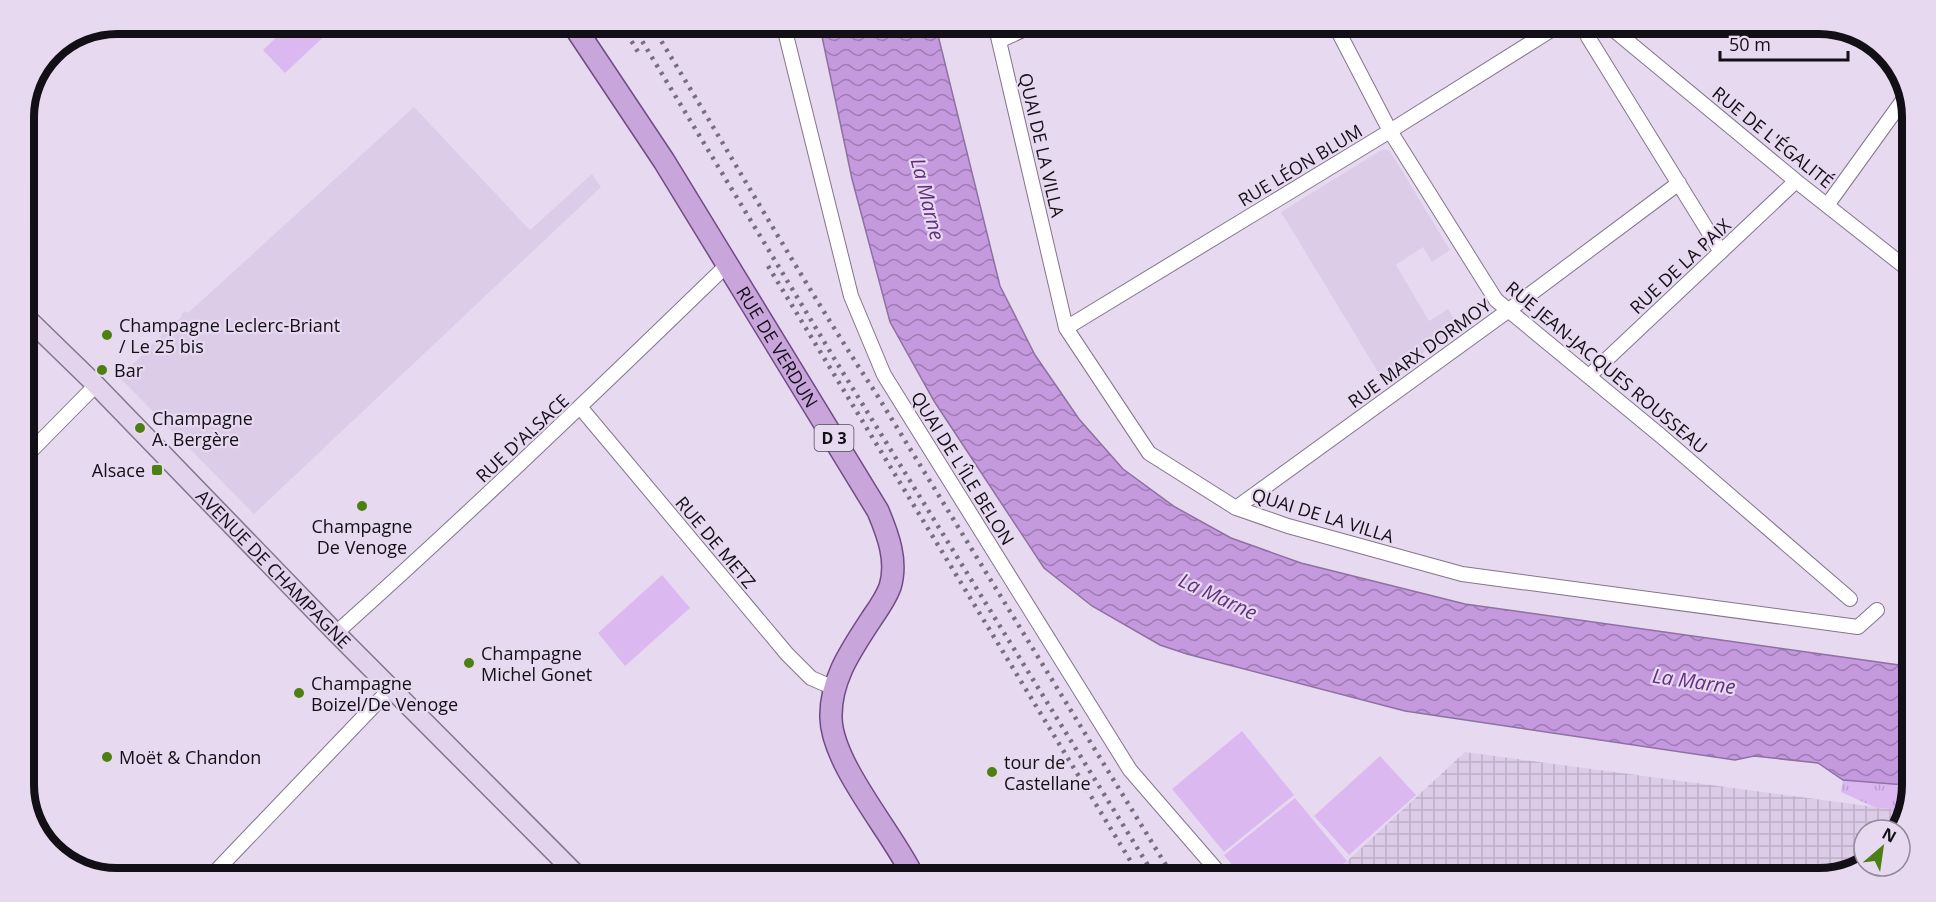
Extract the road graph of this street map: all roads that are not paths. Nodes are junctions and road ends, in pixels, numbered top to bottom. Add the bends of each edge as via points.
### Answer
1 (579, 34) edge
2 (786, 34) edge
3 (998, 34) edge
4 (1340, 34) edge
5 (1545, 34) edge
6 (1588, 34) edge
7 (1619, 34) edge
8 (1900, 104) edge
9 (1390, 131) junction
10 (1796, 181) junction
11 (1679, 183) junction
12 (1828, 204) junction
13 (1721, 252) junction
14 (728, 264) junction
15 (1901, 264) edge
16 (1509, 310) junction
17 (35, 326) edge
18 (1066, 328) junction
19 (1589, 376) junction
20 (96, 386) junction
21 (580, 407) junction
22 (35, 447) edge
23 (1236, 508) junction
24 (1850, 599) dead end
25 (1877, 610) dead end
26 (336, 633) junction
27 (391, 688) junction
28 (834, 688) junction
29 (219, 868) edge
30 (570, 868) edge
31 (908, 868) edge
32 (1214, 868) edge

1 - 14 main road, RUE DE VERDUN / D 3
2 - 32 street, QUAI DE L'ÎLE BELON via 851,296 884,375 1130,770
3 - 18 street, QUAI DE LA VILLA
4 - 9 street, RUE JEAN-JACQUES ROUSSEAU
5 - 9 street, RUE LÉON BLUM
6 - 11 street
7 - 10 street, RUE DE L'ÉGALITÉ
8 - 12 street
9 - 16 street, RUE JEAN-JACQUES ROUSSEAU via 1496,300
9 - 18 street, RUE LÉON BLUM
10 - 12 street, RUE DE L'ÉGALITÉ
10 - 13 street, RUE DE LA PAIX
11 - 13 street
11 - 16 street, RUE MARX DORMOY
12 - 15 street, RUE DE L'ÉGALITÉ
13 - 19 street, RUE DE LA PAIX
14 - 21 street, RUE D'ALSACE
14 - 28 main road, RUE DE VERDUN / D 3 via 873,502 888,536 892,553 890,586 846,658
16 - 19 street, RUE JEAN-JACQUES ROUSSEAU
16 - 23 street, RUE MARX DORMOY
17 - 20 main road, AVENUE DE CHAMPAGNE
18 - 23 street, QUAI DE LA VILLA via 1149,453
19 - 24 street, RUE JEAN-JACQUES ROUSSEAU
20 - 22 street
20 - 26 main road, AVENUE DE CHAMPAGNE
21 - 26 street, RUE D'ALSACE
21 - 28 street, RUE DE METZ via 787,654 811,678
23 - 25 street, QUAI DE LA VILLA via 1462,574 1858,627
26 - 27 main road, AVENUE DE CHAMPAGNE
27 - 29 street
27 - 30 main road, AVENUE DE CHAMPAGNE
28 - 31 main road, RUE DE VERDUN / D 3 via 832,730 846,765

